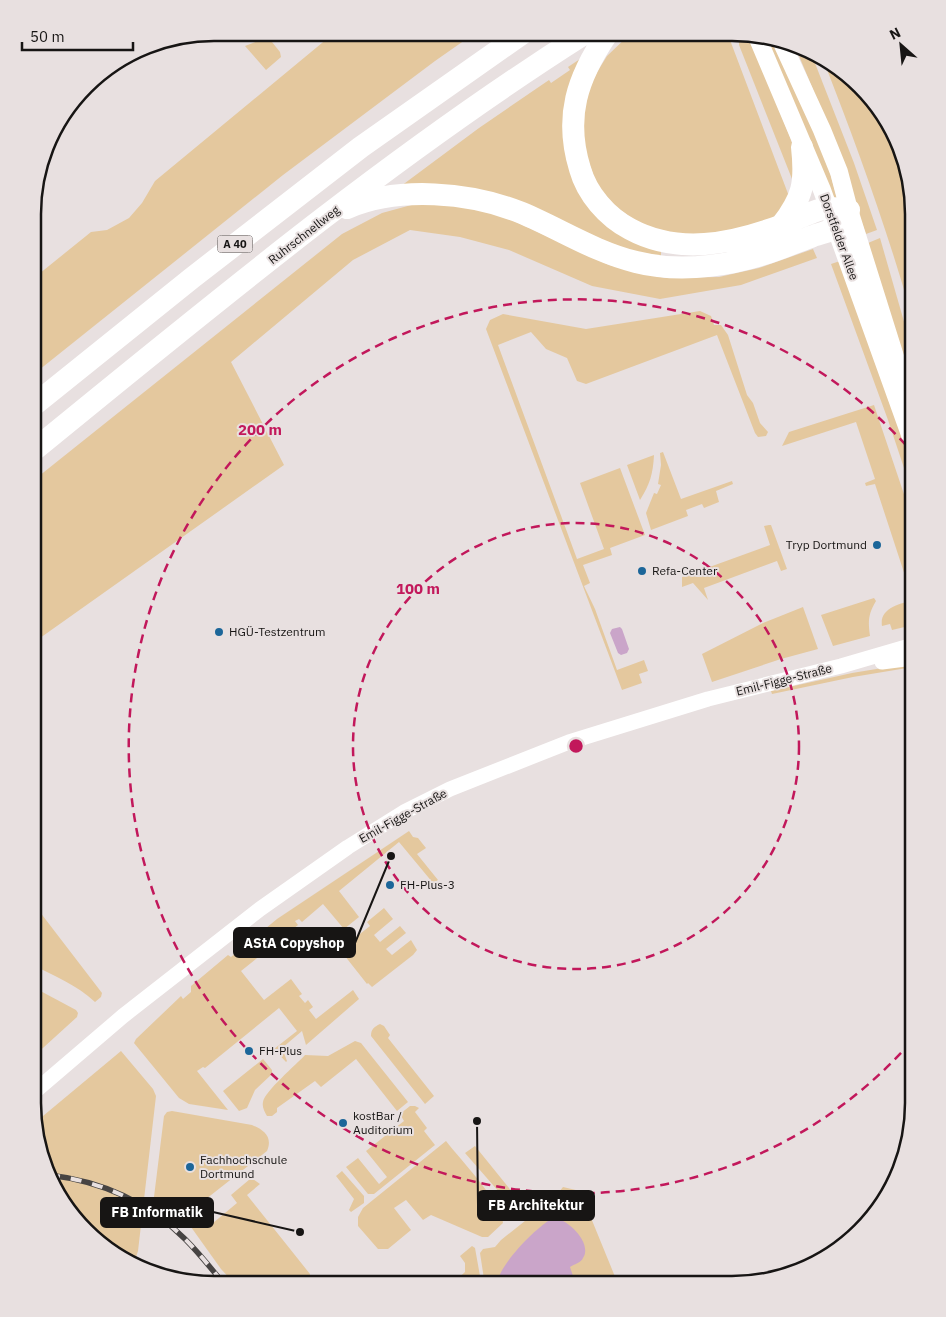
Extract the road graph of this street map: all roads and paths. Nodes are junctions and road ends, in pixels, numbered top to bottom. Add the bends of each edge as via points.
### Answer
1 (512, 41) edge
2 (573, 41) edge
3 (603, 41) edge
4 (760, 44) edge
5 (785, 50) edge
6 (802, 147) junction
7 (838, 215) junction
8 (781, 226) junction
9 (309, 230) junction
10 (905, 394) edge
11 (41, 399) edge
12 (905, 419) edge
13 (41, 444) edge
14 (905, 647) edge
15 (905, 659) edge
16 (841, 666) junction
17 (41, 1085) edge

1 - 11 highway, A 40 via 354,152
2 - 9 highway, Ruhrschnellweg / A 40 via 424,144
3 - 8 highway via 584,74 572,115 576,156 582,175 600,205 642,236 669,243 716,243
4 - 6 main road, Dorstfelder Allee
5 - 7 main road, Dorstfelder Allee via 835,164
6 - 7 main road, Dorstfelder Allee
6 - 8 highway via 803,186
7 - 8 highway
7 - 9 highway via 765,254 726,263 667,267 613,256 523,213 464,197 430,195 376,200 340,212
7 - 10 main road, Dorstfelder Allee
7 - 12 main road, Dorstfelder Allee
9 - 13 highway, Ruhrschnellweg / A 40
14 - 16 street, Emil-Figge-Straße
15 - 16 street, Emil-Figge-Straße
16 - 17 street, Emil-Figge-Straße via 708,699 568,742 404,812 348,846 260,909 123,1016

